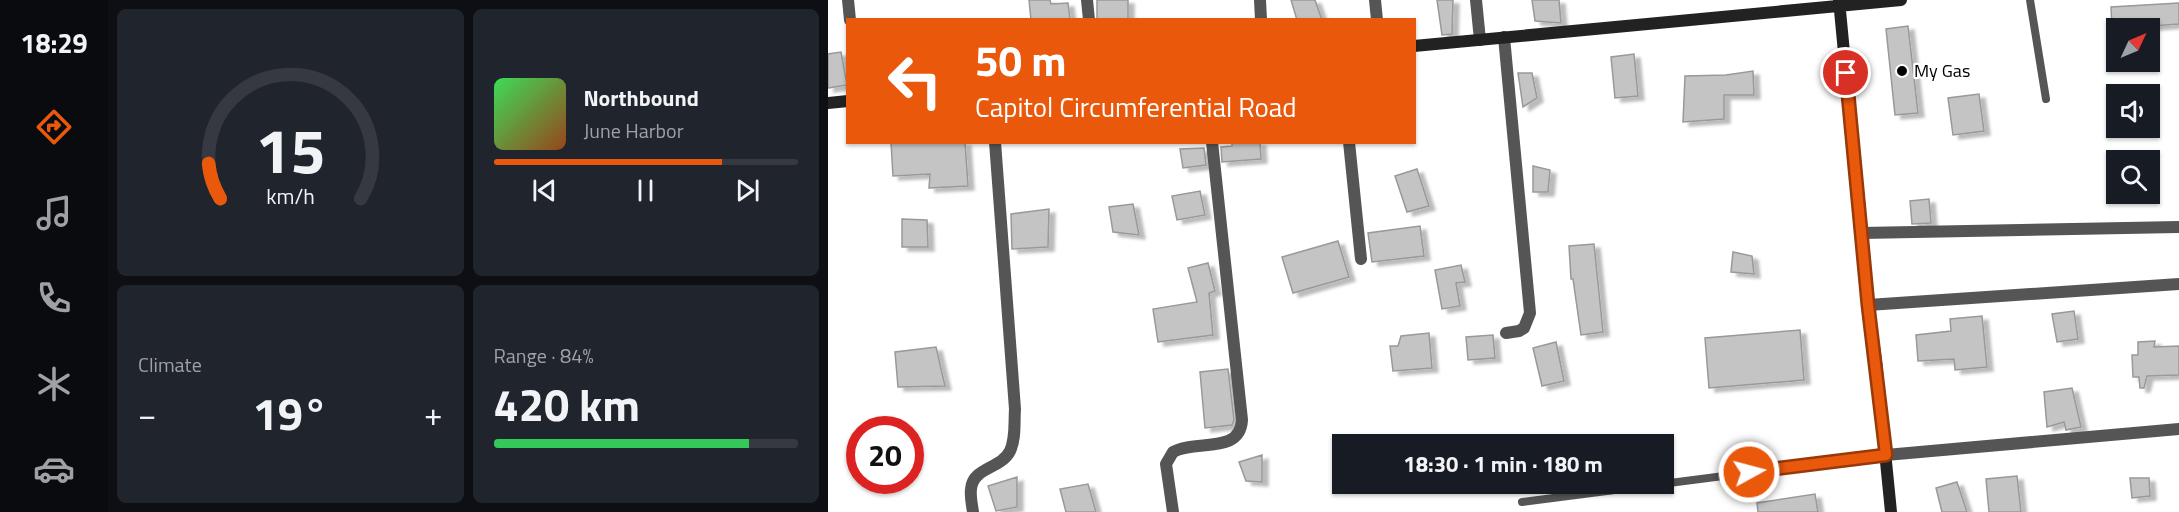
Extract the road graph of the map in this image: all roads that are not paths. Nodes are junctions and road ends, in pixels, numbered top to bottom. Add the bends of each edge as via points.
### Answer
1 (848, 0) edge
2 (1086, 0) edge
3 (1260, 0) edge
4 (1375, 0) edge
5 (1476, 0) edge
6 (1900, 0) edge
7 (2030, 0) edge
8 (1839, 2) edge
9 (850, 18) edge
10 (1089, 18) edge
11 (1261, 18) edge
12 (1377, 18) edge
13 (1504, 37) junction
14 (1480, 40) junction
15 (1416, 46) edge
16 (2046, 99) dead end
17 (846, 102) edge
18 (828, 103) edge
19 (995, 144) edge
20 (1212, 144) edge
21 (1348, 144) edge
22 (2179, 227) edge
23 (1861, 233) junction
24 (1361, 259) dead end
25 (2179, 284) edge
26 (1868, 305) junction
27 (1506, 333) dead end
28 (2179, 429) edge
29 (1886, 455) junction
30 (1522, 502) dead end
31 (973, 512) edge
32 (1173, 512) edge
33 (1891, 512) edge

1 - 9 street
2 - 10 street
3 - 11 street
4 - 12 street
5 - 14 street
6 - 8 street
7 - 16 lane
8 - 13 street
8 - 23 street
13 - 14 street
13 - 27 street via 1530,313 1524,328
14 - 15 street
17 - 18 street
19 - 31 street via 1015,409 1009,454 974,479
20 - 32 street via 1242,429 1227,442 1173,452 1166,464
21 - 24 street
22 - 23 street
23 - 26 street
25 - 26 street
26 - 29 street
28 - 29 street
29 - 30 lane
29 - 33 street

